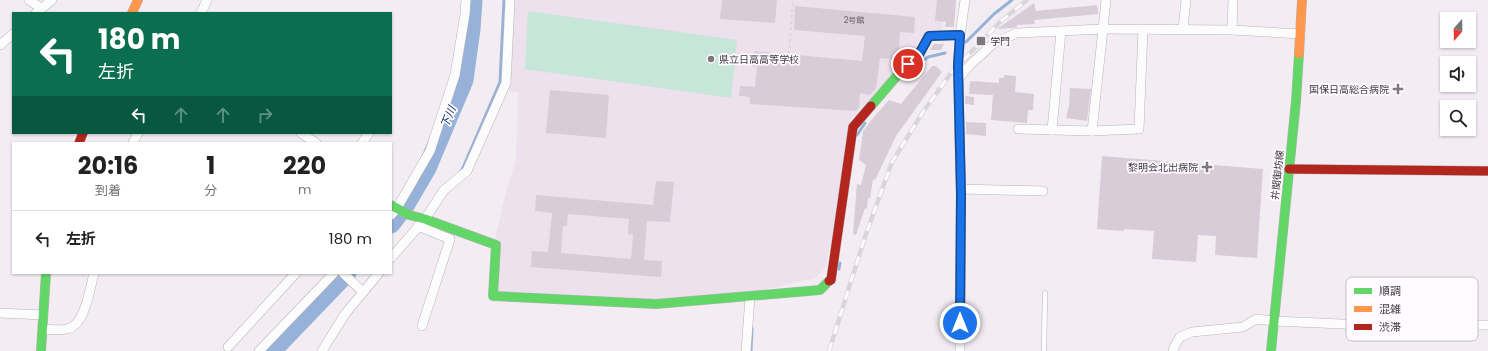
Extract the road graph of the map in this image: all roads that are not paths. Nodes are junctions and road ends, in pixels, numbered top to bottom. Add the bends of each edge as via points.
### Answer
1 (29, 0) edge
2 (52, 0) edge
3 (138, 0) edge
4 (207, 0) edge
5 (466, 0) edge
6 (510, 0) edge
7 (965, 0) edge
8 (1106, 0) edge
9 (1186, 0) edge
10 (1234, 0) edge
11 (1302, 0) edge
12 (39, 11) edge
13 (132, 12) edge
14 (201, 12) edge
15 (1103, 29) junction
16 (1142, 29) junction
17 (1183, 29) junction
18 (1232, 30) junction
19 (1061, 31) junction
20 (1300, 34) junction
21 (12, 35) edge
22 (960, 35) junction
23 (0, 45) edge
24 (958, 79) junction
25 (1018, 129) dead end
26 (1052, 130) junction
27 (1092, 131) junction
28 (302, 134) edge
29 (314, 142) edge
30 (1289, 169) junction
31 (1488, 171) edge
32 (961, 189) junction
33 (1043, 191) dead end
34 (393, 209) edge
35 (425, 219) junction
36 (418, 226) junction
37 (392, 257) edge
38 (46, 274) edge
39 (94, 274) edge
40 (295, 274) edge
41 (333, 274) edge
42 (343, 274) edge
43 (378, 274) edge
44 (363, 292) junction
45 (1045, 293) dead end
46 (750, 297) junction
47 (0, 313) edge
48 (43, 315) junction
49 (1274, 321) junction
50 (1346, 324) edge
51 (1478, 325) edge
52 (1488, 325) edge
53 (422, 326) dead end
54 (42, 329) junction
55 (228, 347) dead end
56 (41, 351) edge
57 (259, 351) edge
58 (322, 351) edge
59 (746, 351) edge
60 (960, 351) edge
61 (1044, 351) edge
62 (1173, 351) edge
63 (1271, 351) edge

1 - 12 street
2 - 12 street
3 - 13 street
4 - 14 street
5 - 34 street via 455,75 430,151
6 - 35 street via 506,83 467,171 444,190
7 - 22 street
8 - 15 street
9 - 17 street
10 - 18 street
11 - 20 street, 井関御坊線
15 - 16 street
15 - 19 street
15 - 27 street
16 - 17 street
16 - 27 street via 1139,129
17 - 18 street
18 - 20 street
19 - 24 street via 1017,34 994,43
19 - 26 street
20 - 30 street, 井関御坊線
21 - 23 street
22 - 24 street
22 - 46 street via 929,36 917,58 908,64 853,127 831,280 820,290
24 - 32 street
25 - 26 street
26 - 27 street
28 - 29 street
30 - 31 street
30 - 49 street, 井関御坊線
32 - 33 street
32 - 60 street
34 - 35 street
35 - 36 street
35 - 46 street via 496,245 493,296 656,304
36 - 37 street
36 - 53 street via 450,239
38 - 48 street
39 - 54 street via 81,318 75,326 67,329
40 - 55 street
41 - 57 street
42 - 44 street
43 - 44 street
44 - 58 street via 345,314
45 - 61 lane
46 - 59 street
47 - 48 street
48 - 54 street
49 - 50 street
49 - 62 street via 1256,319 1243,327 1192,332 1180,337
49 - 63 street, 井関御坊線
51 - 52 street
54 - 56 street

